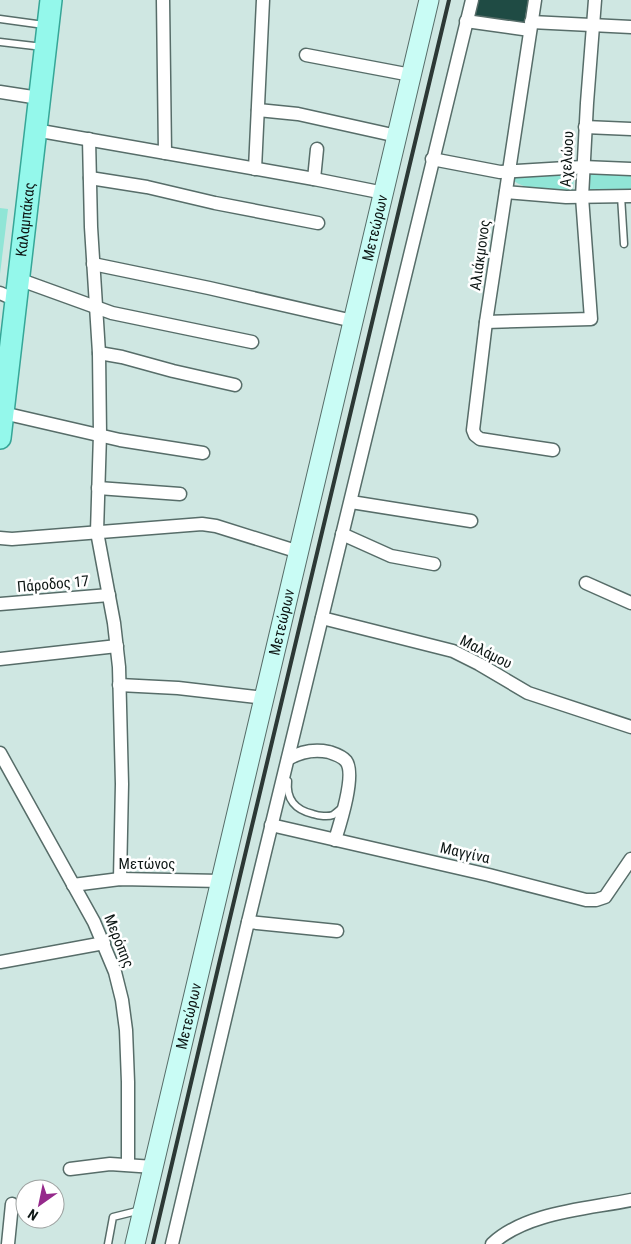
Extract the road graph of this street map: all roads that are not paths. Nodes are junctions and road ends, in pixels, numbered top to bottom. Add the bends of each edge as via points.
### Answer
1 (51, 0) edge
2 (163, 0) edge
3 (263, 0) edge
4 (429, 0) edge
5 (472, 0) edge
6 (535, 0) edge
7 (595, 0) edge
8 (0, 19) edge
9 (466, 21) junction
10 (593, 24) junction
11 (48, 25) junction
12 (531, 26) junction
13 (631, 27) edge
14 (0, 42) edge
15 (45, 47) junction
16 (306, 55) dead end
17 (411, 75) junction
18 (0, 92) edge
19 (38, 98) junction
20 (258, 110) junction
21 (585, 127) junction
22 (631, 129) edge
23 (35, 130) junction
24 (397, 136) junction
25 (89, 139) junction
26 (317, 149) dead end
27 (165, 153) junction
28 (432, 159) junction
29 (583, 167) junction
30 (254, 169) junction
31 (631, 169) edge
32 (508, 172) junction
33 (90, 178) junction
34 (314, 179) junction
35 (506, 192) junction
36 (384, 193) junction
37 (626, 196) edge
38 (582, 197) junction
39 (318, 223) dead end
40 (624, 244) dead end
41 (92, 264) junction
42 (18, 280) junction
43 (8, 297) edge
44 (95, 306) junction
45 (353, 321) junction
46 (486, 322) junction
47 (252, 342) dead end
48 (99, 353) junction
49 (235, 385) dead end
50 (3, 413) junction
51 (100, 434) junction
52 (0, 438) edge
53 (553, 450) dead end
54 (203, 453) dead end
55 (98, 488) junction
56 (180, 494) dead end
57 (350, 502) junction
58 (471, 521) dead end
59 (96, 532) junction
60 (342, 534) junction
61 (0, 538) edge
62 (299, 552) junction
63 (434, 564) dead end
64 (586, 583) dead end
65 (109, 595) junction
66 (631, 603) edge
67 (0, 604) edge
68 (322, 618) junction
69 (118, 646) junction
70 (0, 659) edge
71 (119, 685) junction
72 (264, 698) junction
73 (631, 727) edge
74 (0, 753) edge
75 (291, 757) junction
76 (286, 776) junction
77 (345, 805) junction
78 (271, 825) junction
79 (335, 840) junction
80 (631, 859) edge
81 (120, 879) junction
82 (221, 881) junction
83 (73, 885) junction
84 (248, 922) junction
85 (337, 931) dead end
86 (104, 944) junction
87 (0, 962) edge
88 (128, 1164) junction
89 (154, 1167) junction
90 (70, 1169) dead end
91 (12, 1204) dead end
92 (629, 1204) edge
93 (144, 1209) junction
94 (8, 1244) edge
95 (108, 1244) edge
96 (135, 1244) edge
97 (172, 1244) edge
98 (492, 1244) edge

1 - 11 main road, Καλαμπάκας
2 - 27 street
3 - 20 street
4 - 17 street, Μετεώρων
5 - 9 street
6 - 12 street, Αλιάκμονος
7 - 10 street, Αχελώου
8 - 11 lane
9 - 12 street
9 - 28 street
10 - 12 street
10 - 13 street
10 - 21 street, Αχελώου
11 - 15 main road, Καλαμπάκας
12 - 32 street, Αλιάκμονος
14 - 15 lane
15 - 19 main road, Καλαμπάκας
16 - 17 street
17 - 24 street, Μετεώρων
18 - 19 street
19 - 23 main road, Καλαμπάκας
20 - 24 street via 298,114
20 - 30 street
21 - 22 street
21 - 29 street, Αχελώου
23 - 25 street
23 - 42 main road, Καλαμπάκας
24 - 36 street, Μετεώρων
25 - 27 street
25 - 33 street
26 - 34 street
27 - 30 street
28 - 32 street
28 - 57 street
29 - 31 street
29 - 32 street
29 - 38 street, Αχελώου
30 - 34 street
32 - 35 street, Αλιάκμονος
33 - 39 street
33 - 41 street
34 - 36 street
35 - 38 street
35 - 46 street, Αλιάκμονος
36 - 45 street, Μετεώρων
37 - 38 street
37 - 40 lane
38 - 46 street, Αχελώου via 591,319
41 - 44 street
41 - 45 street
42 - 43 main road, Καλαμπάκας
42 - 44 street
43 - 50 main road, Καλαμπάκας
44 - 47 street via 112,313
44 - 48 street
45 - 62 street, Μετεώρων
46 - 53 street, Αλιάκμονος via 474,433 480,439
48 - 49 street
48 - 51 street
50 - 51 street
50 - 52 main road, Καλαμπάκας
51 - 54 street
51 - 55 street
55 - 56 street
55 - 59 street
57 - 58 street
57 - 60 street
59 - 61 street
59 - 62 street via 202,524
59 - 65 street
60 - 63 street via 391,556
60 - 68 street
62 - 72 street, Μετεώρων
64 - 66 street
65 - 67 street, Πάροδος 17
65 - 69 street
68 - 73 street, Μαλάμου via 453,651 528,693
68 - 75 street
69 - 70 street
69 - 71 street
71 - 72 street
71 - 81 street
72 - 82 street, Μετεώρων
74 - 83 street, Μερόπης
75 - 76 street
75 - 77 street via 315,750 340,756 346,761 350,770
76 - 77 lane via 290,799 305,812 319,816 333,814
76 - 78 street
77 - 79 street
78 - 79 street, Μαγγίνα
78 - 84 street
79 - 80 street, Μαγγίνα via 586,900 596,900 609,893
81 - 82 street, Μετώνος
81 - 83 street, Μετώνος
82 - 89 street, Μετεώρων
83 - 86 street, Μερόπης
84 - 85 street
84 - 97 street
86 - 87 street
86 - 88 street, Μερόπης via 124,1014
88 - 89 street
88 - 90 street
89 - 93 street, Μετεώρων
91 - 94 street
92 - 98 street via 534,1220 507,1232
93 - 95 lane via 113,1217
93 - 96 street, Μετεώρων

